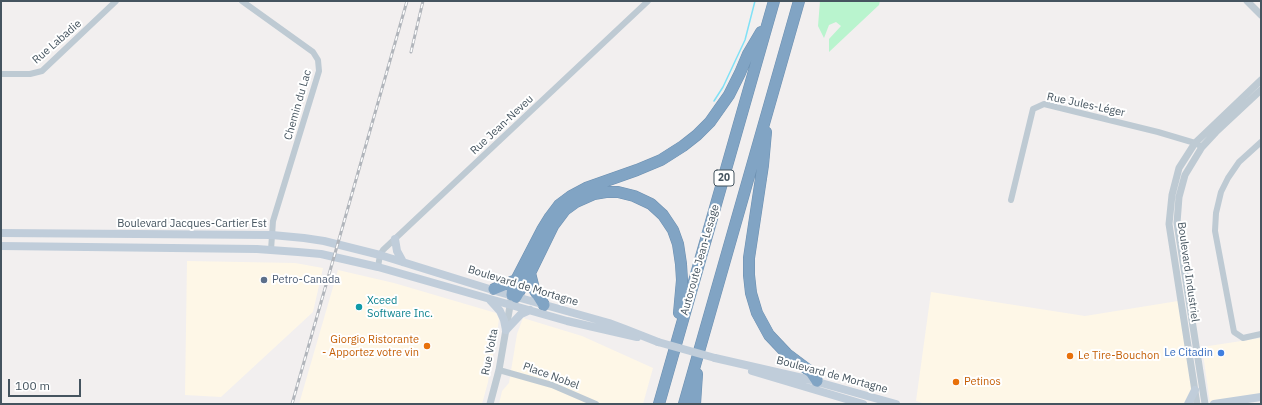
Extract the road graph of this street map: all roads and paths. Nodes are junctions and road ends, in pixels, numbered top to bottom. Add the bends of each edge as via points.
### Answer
1 (116, 1) edge
2 (242, 1) edge
3 (648, 1) edge
4 (774, 1) edge
5 (799, 1) edge
6 (1248, 1) edge
7 (1261, 15) edge
8 (769, 18) junction
9 (1, 74) edge
10 (1261, 80) edge
11 (1257, 90) edge
12 (768, 107) junction
13 (1228, 115) junction
14 (1261, 142) edge
15 (1194, 143) junction
16 (1202, 147) junction
17 (1011, 200) dead end
18 (1178, 231) junction
19 (1170, 232) junction
20 (1, 233) edge
21 (272, 235) junction
22 (395, 239) junction
23 (1, 246) edge
24 (271, 250) junction
25 (380, 255) junction
26 (403, 262) junction
27 (378, 267) junction
28 (530, 273) junction
29 (516, 280) junction
30 (1187, 290) junction
31 (1179, 292) junction
32 (491, 294) junction
33 (513, 299) junction
34 (544, 305) junction
35 (530, 310) junction
36 (506, 330) junction
37 (1261, 334) edge
38 (677, 338) junction
39 (658, 342) junction
40 (699, 351) junction
41 (715, 358) junction
42 (499, 370) junction
43 (1196, 376) junction
44 (817, 381) junction
45 (1195, 390) junction
46 (864, 394) junction
47 (1261, 397) edge
48 (840, 400) edge
49 (490, 404) edge
50 (596, 404) edge
51 (659, 404) edge
52 (684, 404) edge
53 (695, 404) edge
54 (861, 404) edge
55 (896, 404) edge
56 (1188, 404) edge
57 (1197, 404) edge
58 (1205, 404) edge
59 (1214, 404) edge

1 - 9 street, Rue Labadie via 42,71 30,74
2 - 21 street, Chemin du Lac via 313,52 318,60 319,71 273,221
3 - 22 street, Rue Jean-Neveu
4 - 8 highway, Autoroute Jean-Lesage / 20
5 - 12 highway, 20
6 - 7 street
8 - 29 highway via 748,54 729,95 702,131 661,160 586,188 565,200 547,221
8 - 38 highway, Autoroute Jean-Lesage / 20
10 - 11 street, Boulevard Industriel
11 - 13 street, Boulevard Industriel
12 - 40 highway, 20
12 - 44 highway via 764,165 749,258 751,293 759,318 769,335 787,354 811,372
13 - 15 street, Boulevard Industriel
13 - 16 street, Boulevard Industriel
14 - 37 street via 1239,162 1228,178 1221,192 1216,213 1216,231 1234,332 1243,338
15 - 16 street, Rue Jules-Léger
15 - 17 street, Rue Jules-Léger via 1044,104 1033,108
15 - 19 street, Boulevard Industriel via 1179,168 1173,188 1168,224
16 - 18 street, Boulevard Industriel via 1185,175 1179,197
18 - 19 street
18 - 30 street, Boulevard Industriel
19 - 31 street, Boulevard Industriel
20 - 21 main road, Boulevard Jacques-Cartier Est
21 - 24 street, Chemin du Lac
21 - 25 main road, Boulevard Jacques-Cartier Est via 328,241
22 - 25 street, Rue Jean-Neveu
22 - 26 main road
23 - 24 main road
24 - 27 main road via 321,254
25 - 26 main road, Boulevard de Mortagne
25 - 27 street
26 - 32 main road, Boulevard de Mortagne
27 - 32 main road, Boulevard de Mortagne
28 - 33 highway
28 - 34 highway via 534,289
28 - 38 highway via 553,226 568,207 585,197 602,193 618,192 638,197 663,215 671,226 678,244 682,280
29 - 32 highway
29 - 33 highway
30 - 31 street
30 - 43 street, Boulevard Industriel
31 - 43 street, Boulevard Industriel
32 - 33 main road, Boulevard de Mortagne
32 - 36 main road
33 - 34 main road, Boulevard de Mortagne
33 - 35 main road, Boulevard de Mortagne
33 - 36 street, Rue Volta
34 - 39 main road, Boulevard de Mortagne via 625,328
35 - 36 main road via 521,314
35 - 39 main road, Boulevard de Mortagne
36 - 42 street, Rue Volta
38 - 51 highway, Autoroute Jean-Lesage / 20
39 - 41 main road, Boulevard de Mortagne, bridge
40 - 52 highway, 20
40 - 53 highway
41 - 44 main road, Boulevard de Mortagne
41 - 48 main road, Boulevard de Mortagne
42 - 49 street, Rue Volta
42 - 50 street, Place Nobel via 552,385
43 - 45 street, Boulevard Industriel
43 - 58 street, Boulevard Industriel
44 - 46 main road, Boulevard de Mortagne
45 - 56 main road
45 - 57 street, Boulevard Industriel
46 - 54 street
46 - 55 main road, Boulevard de Mortagne
47 - 59 main road
48 - 54 main road, Boulevard de Mortagne

